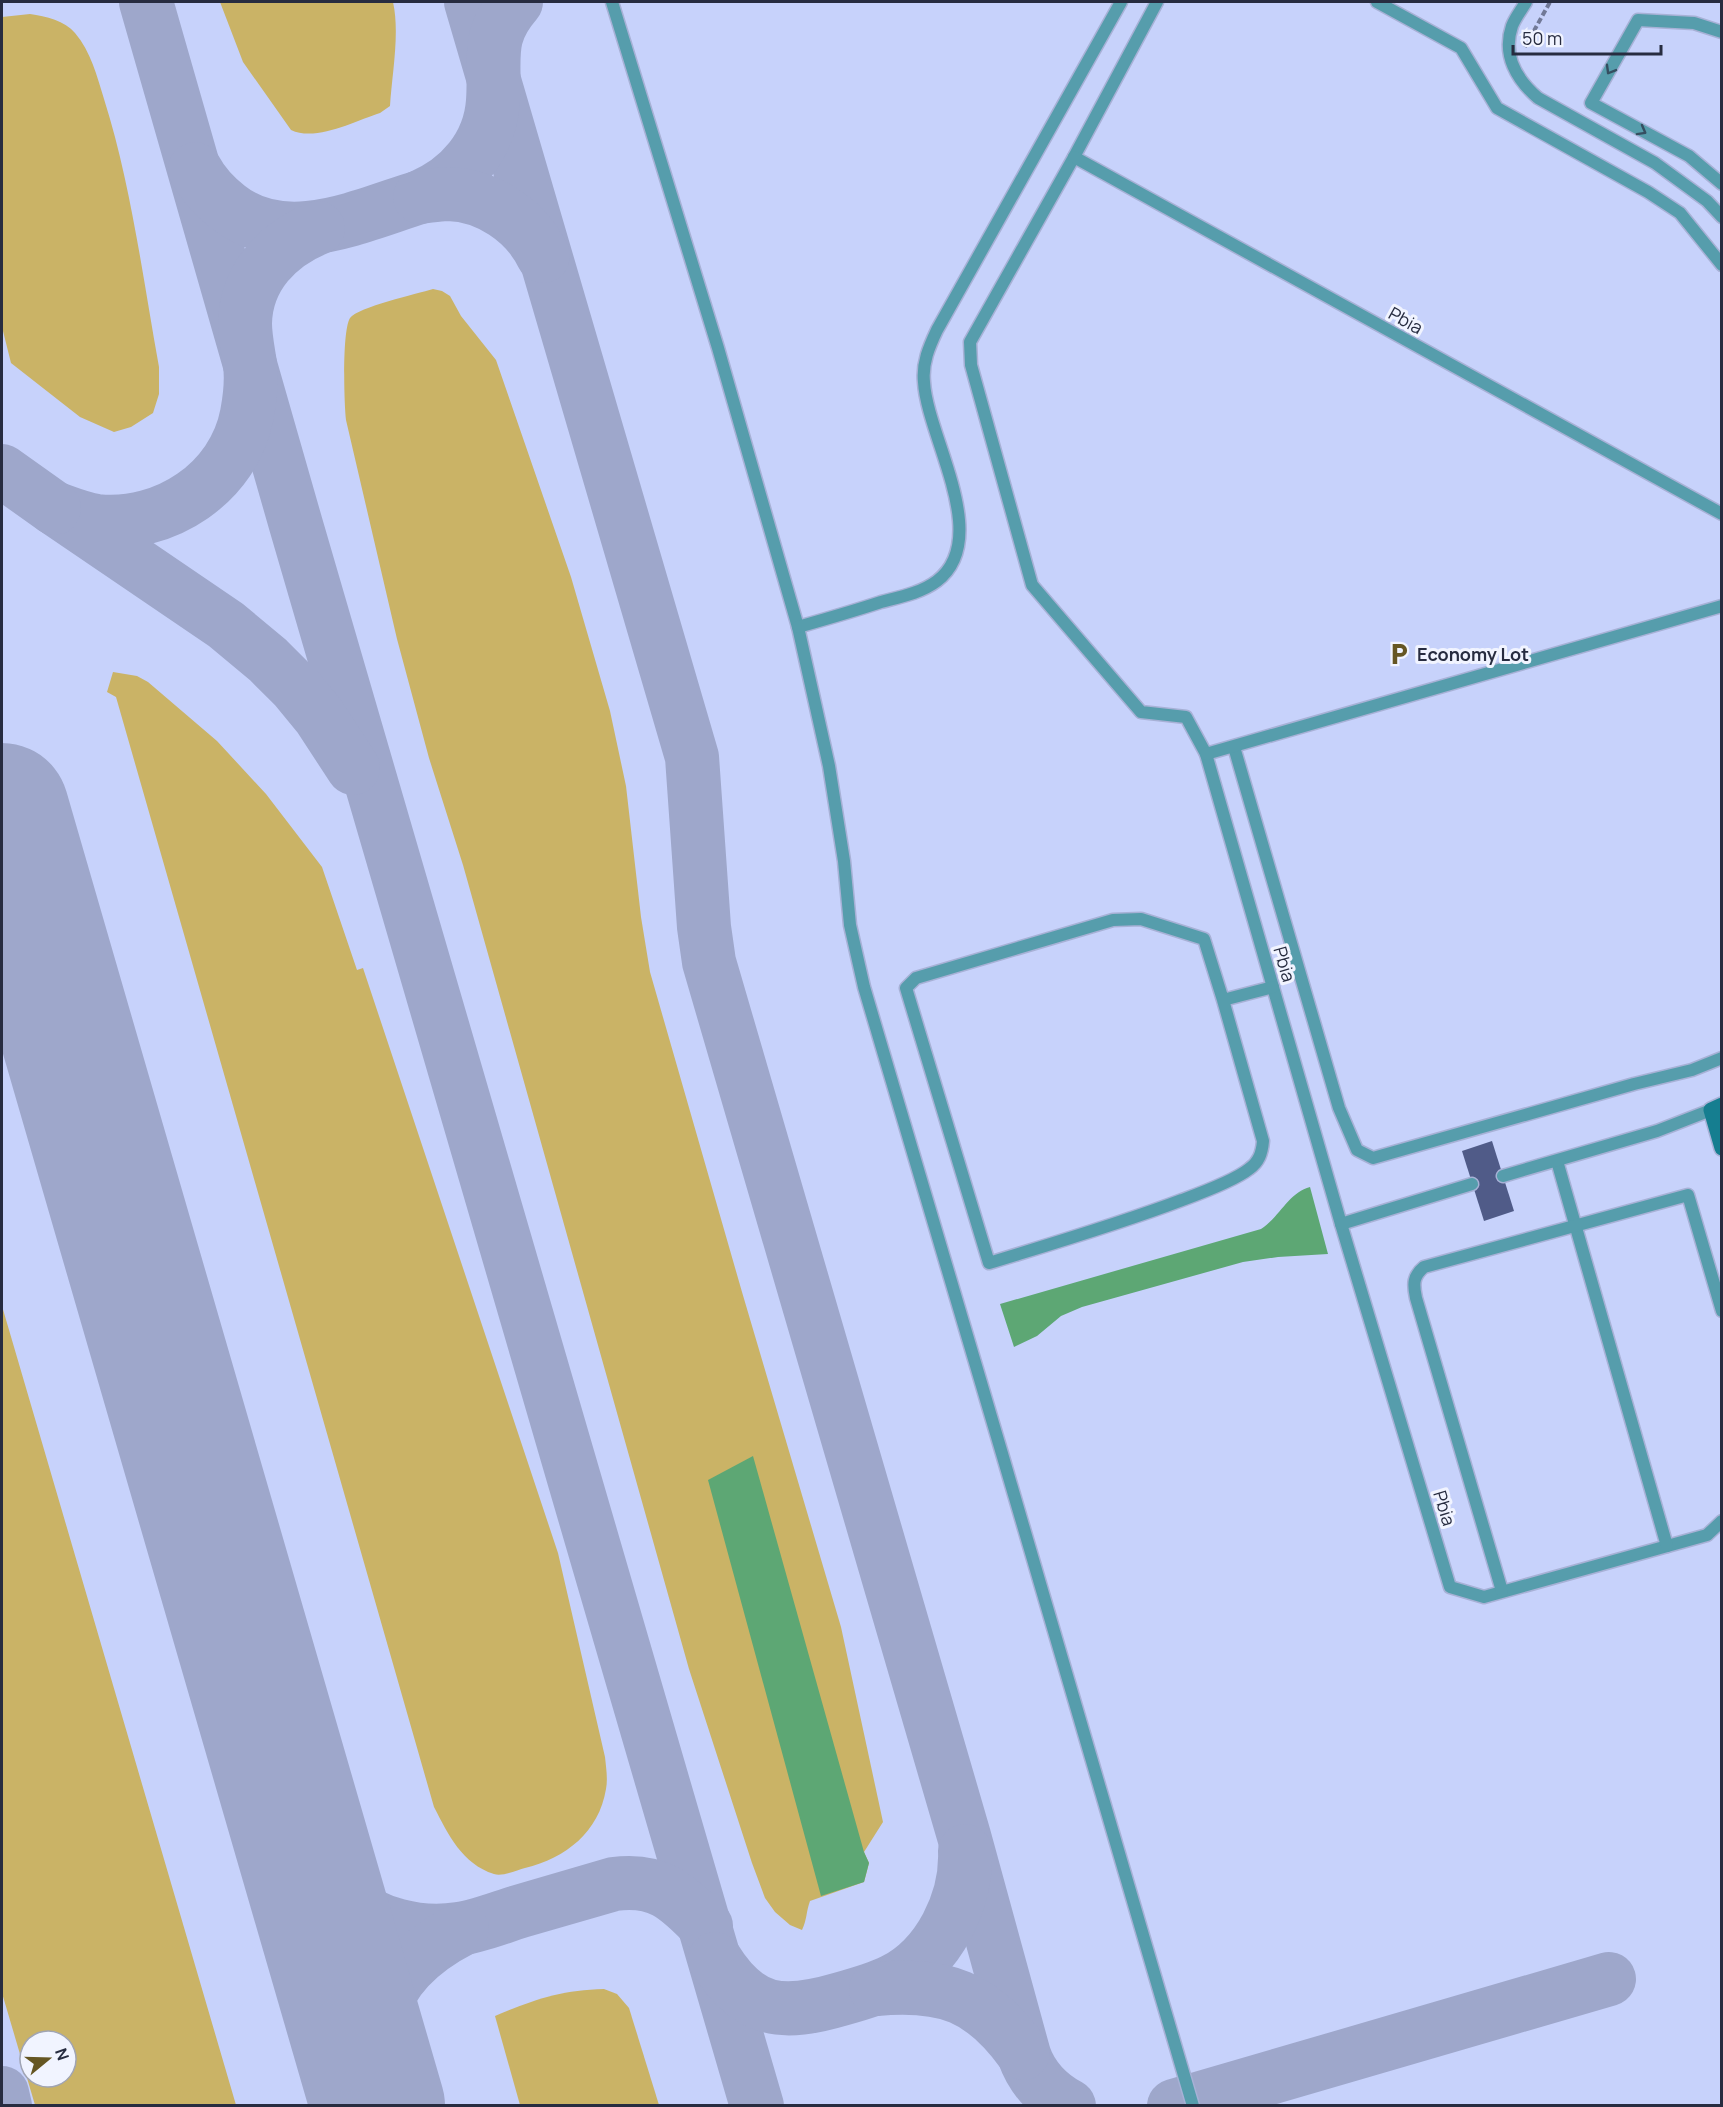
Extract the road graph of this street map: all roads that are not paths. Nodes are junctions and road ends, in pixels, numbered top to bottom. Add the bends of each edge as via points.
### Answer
1 (612, 2) edge
2 (1121, 2) edge
3 (1157, 2) edge
4 (1377, 2) edge
5 (1526, 2) edge
6 (1722, 32) edge
7 (1074, 157) junction
8 (1722, 184) edge
9 (1722, 217) edge
10 (1722, 266) edge
11 (1722, 514) edge
12 (1722, 606) edge
13 (798, 627) junction
14 (1234, 747) junction
15 (1206, 754) junction
16 (1273, 987) junction
17 (1223, 1000) junction
18 (1722, 1058) edge
19 (1716, 1108) edge
20 (1722, 1148) edge
21 (1557, 1161) junction
22 (1503, 1176) dead end
23 (1472, 1184) dead end
24 (1341, 1224) junction
25 (1576, 1226) junction
26 (1722, 1311) edge
27 (1722, 1521) edge
28 (1667, 1545) junction
29 (1502, 1591) junction
30 (1193, 2106) edge

1 - 13 lane
2 - 13 lane via 937,330 925,361 926,396 960,518 959,542 950,567 936,582 915,592
3 - 7 lane
4 - 10 lane via 1461,48 1497,108 1680,213
5 - 9 lane via 1512,25 1509,39 1514,67 1523,84 1538,98 1655,163 1707,201
6 -> 8 lane via 1694,23 1638,20 1591,103 1689,156
7 - 11 lane, Pbia
7 - 15 lane, Pbia via 970,342 971,365 1032,585 1142,712 1186,717
12 - 14 lane
13 - 30 lane via 829,766 850,924 864,987
14 - 15 lane
14 - 18 lane via 1339,1108 1357,1150 1374,1158 1692,1070
15 - 16 lane, Pbia
16 - 17 lane
16 - 24 lane, Pbia
17 - 17 lane via 1204,939 1141,919 1113,920 1047,939 916,978 906,988 989,1263 1206,1191 1248,1171 1256,1163 1263,1142
19 - 20 street
19 - 21 lane via 1657,1131
21 - 22 lane
21 - 25 lane
23 - 24 lane
24 - 29 lane, Pbia via 1450,1587 1484,1597
25 - 26 lane via 1688,1195
25 - 28 lane
25 - 29 lane via 1424,1267 1416,1274 1413,1285
27 - 28 lane, Pbia via 1707,1535
28 - 29 lane, Pbia

